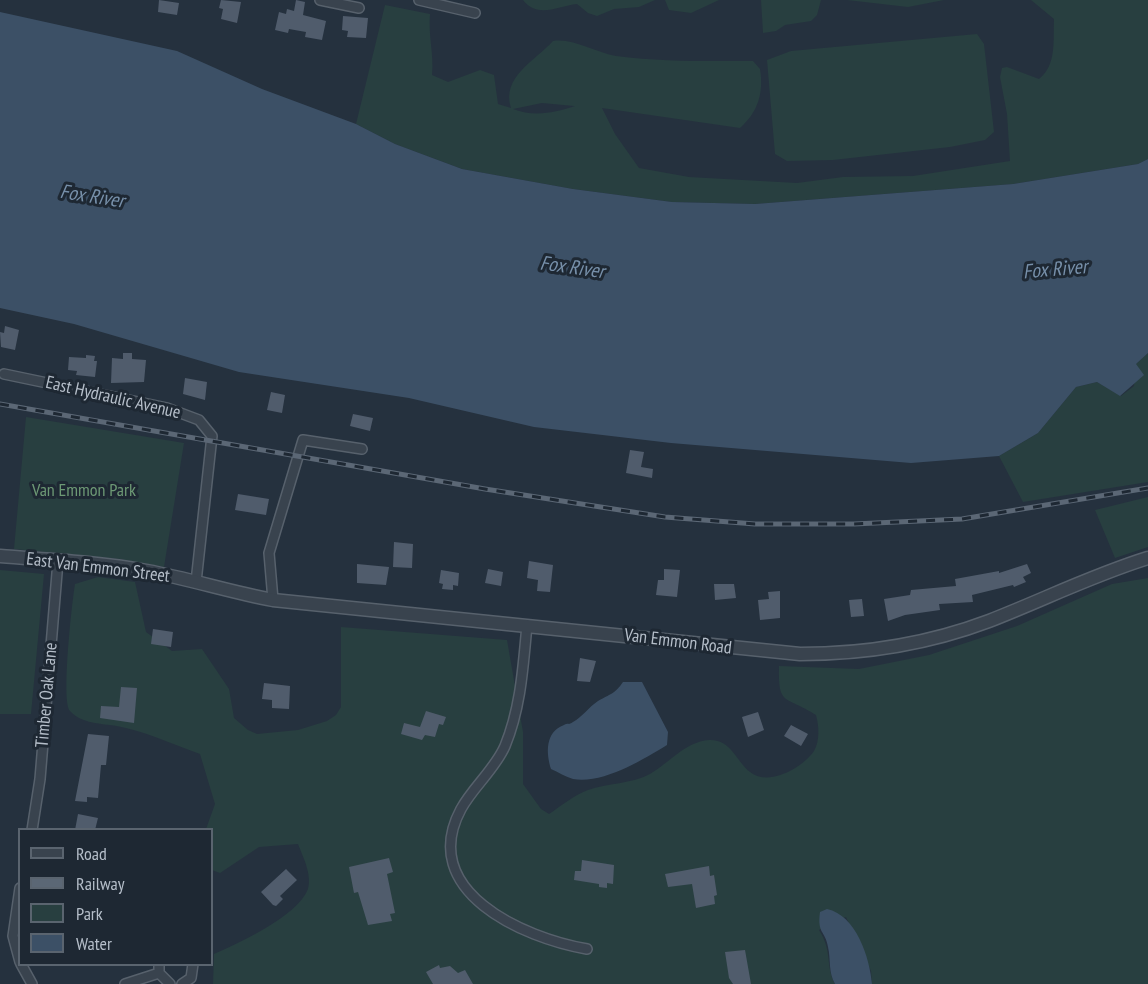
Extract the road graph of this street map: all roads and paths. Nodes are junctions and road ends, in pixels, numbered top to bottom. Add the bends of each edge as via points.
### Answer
1 (321, 0) edge
2 (419, 0) edge
3 (436, 2) edge
4 (360, 8) dead end
5 (475, 12) dead end
6 (4, 374) dead end
7 (362, 449) dead end
8 (0, 556) edge
9 (1148, 558) edge
10 (58, 561) junction
11 (196, 582) junction
12 (273, 600) junction
13 (527, 625) junction
14 (32, 828) edge
15 (18, 902) edge
16 (587, 949) dead end
17 (18, 955) edge
18 (22, 966) edge
19 (193, 966) edge
20 (159, 969) edge
21 (32, 984) edge
22 (125, 984) edge
23 (170, 984) edge
24 (182, 984) edge

1 - 4 street
2 - 3 street
3 - 5 street
6 - 11 street, East Hydraulic Avenue via 167,408 199,420 212,436
7 - 12 street via 303,440 269,554
8 - 10 street, East Van Emmon Street
9 - 13 street, Van Emmon Road via 968,628 873,650 777,653
10 - 11 street, East Van Emmon Street via 145,571
10 - 14 street, Timber Oak Lane
11 - 12 street, Van Emmon Road
12 - 13 street, Van Emmon Road
13 - 16 street via 515,719 504,749 461,809 450,851 455,875 478,901 517,927 556,944
15 - 17 street via 13,936
18 - 21 street
19 - 24 street via 190,978
20 - 22 street
20 - 23 street

